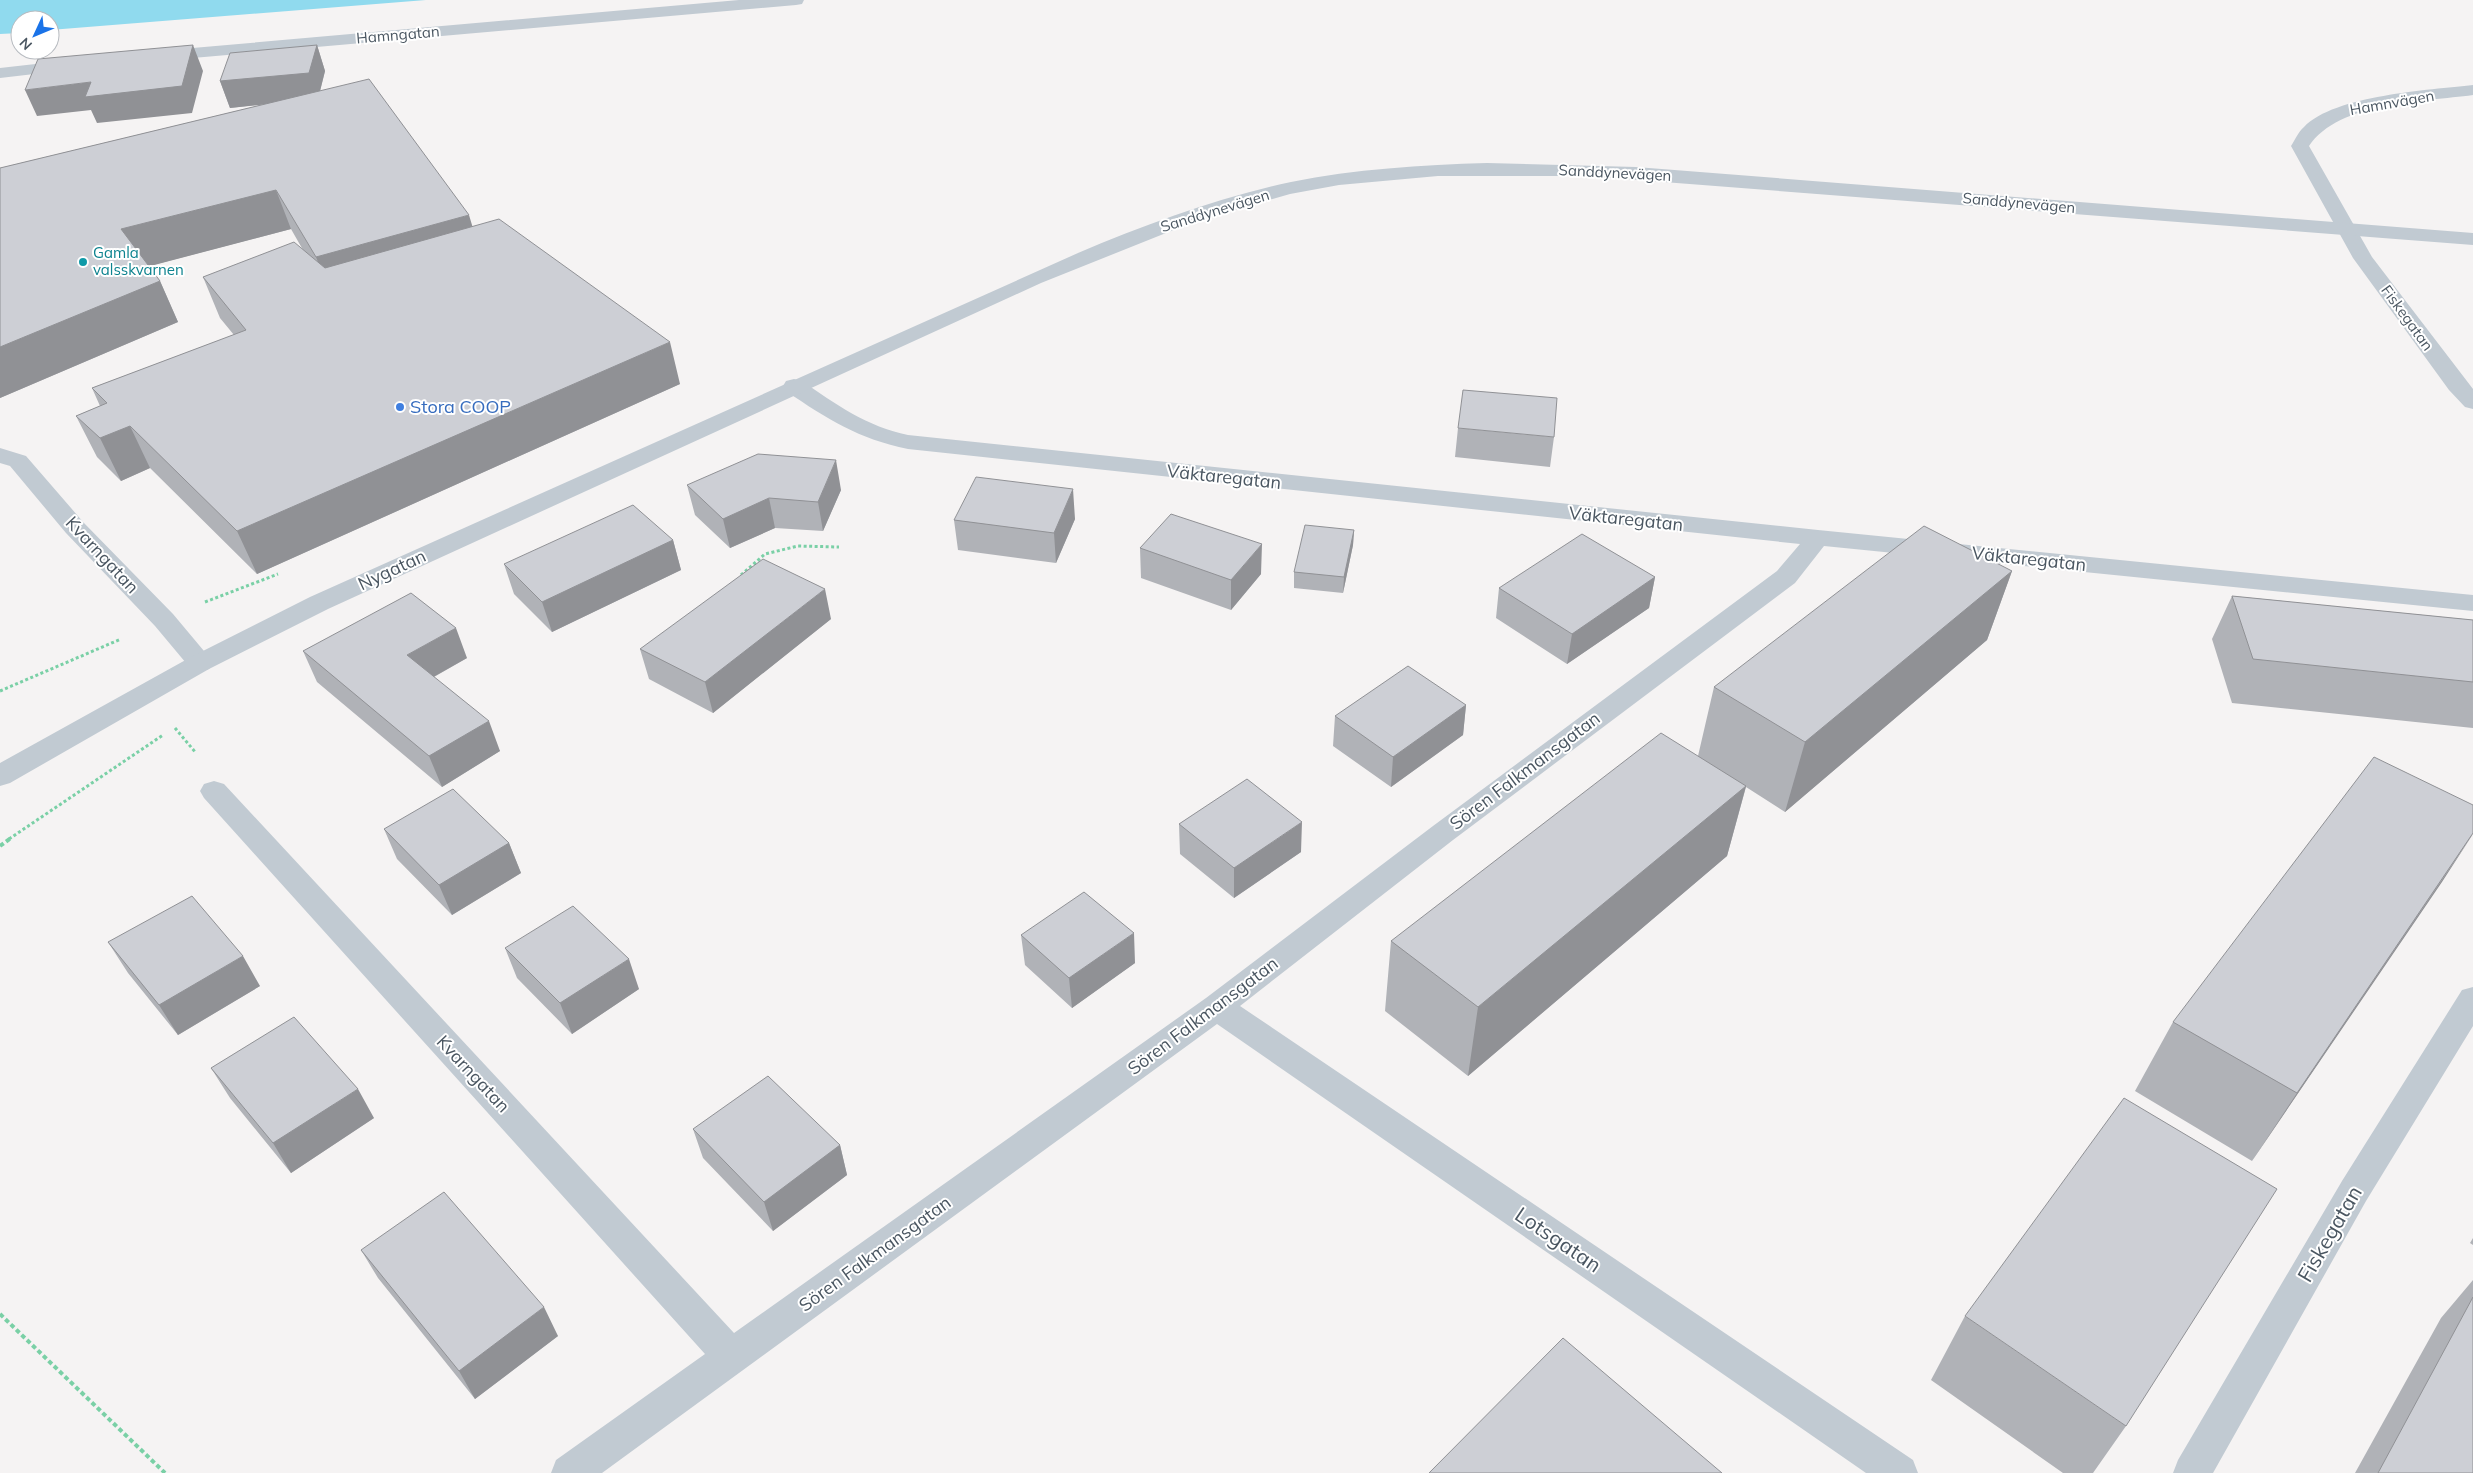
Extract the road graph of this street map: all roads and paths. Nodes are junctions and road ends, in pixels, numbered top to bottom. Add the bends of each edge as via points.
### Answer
1 (796, 0) edge
2 (145, 57) edge
3 (87, 64) edge
4 (0, 73) edge
5 (2473, 90) edge
6 (2346, 230) junction
7 (2473, 239) edge
8 (794, 386) junction
9 (2473, 402) edge
10 (0, 455) edge
11 (1818, 538) junction
12 (839, 547) dead end
13 (282, 572) dead end
14 (739, 577) edge
15 (2473, 603) edge
16 (164, 620) junction
17 (200, 663) junction
18 (0, 692) edge
19 (183, 724) dead end
20 (174, 728) dead end
21 (166, 733) dead end
22 (0, 776) edge
23 (214, 791) dead end
24 (0, 846) edge
25 (2473, 999) edge
26 (1217, 1007) junction
27 (0, 1314) edge
28 (732, 1357) junction
29 (165, 1473) edge
30 (570, 1473) edge
31 (1899, 1473) edge
32 (2192, 1473) edge

1 - 2 street, Hamngatan
3 - 4 street
5 - 6 street, Hamnvägen via 2370,105 2335,114 2312,129 2300,146
6 - 7 street, Sanddynevägen
6 - 8 street, Sanddynevägen via 1636,173 1554,169 1402,172 1336,180 1243,200 1170,224 1034,279
6 - 9 street, Fiskegatan via 2416,330
8 - 11 street, Väktaregatan via 861,430 908,442
8 - 17 street, Nygatan via 319,603
10 - 16 street, Kvarngatan via 18,461 75,528
11 - 15 street, Väktaregatan
11 - 26 street, Sören Falkmansgatan via 1786,577 1443,833
12 - 14 path via 798,546 765,554
13 - 16 path
16 - 17 street, Kvarngatan
16 - 18 path
17 - 22 street, Nygatan
19 - 20 path
21 - 24 path
23 - 28 street, Kvarngatan
25 - 32 street, Fiskegatan via 2354,1191
26 - 28 street, Sören Falkmansgatan
26 - 31 street, Lotsgatan
27 - 29 path
28 - 30 street, Sören Falkmansgatan

